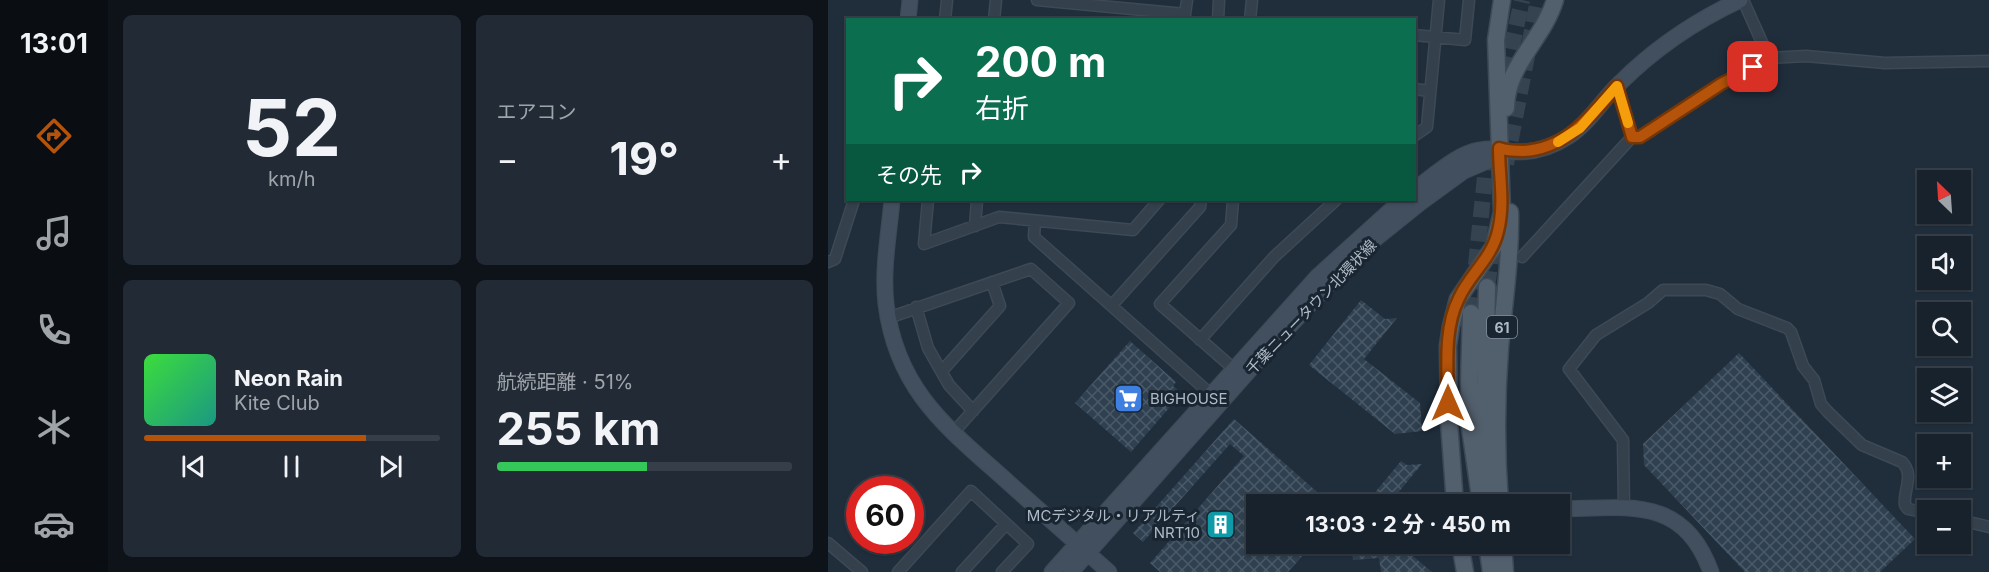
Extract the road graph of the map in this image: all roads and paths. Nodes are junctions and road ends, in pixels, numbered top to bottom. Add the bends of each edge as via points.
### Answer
1 (910, 0) edge
2 (947, 0) edge
3 (996, 0) edge
4 (1037, 0) edge
5 (1187, 0) edge
6 (1219, 0) edge
7 (1252, 0) edge
8 (1438, 0) edge
9 (1469, 0) edge
10 (1502, 0) edge
11 (1555, 0) edge
12 (1741, 0) edge
13 (1143, 5) edge
14 (1185, 17) edge
15 (908, 18) edge
16 (945, 18) edge
17 (994, 18) edge
18 (1218, 18) edge
19 (1250, 18) edge
20 (1416, 35) edge
21 (1435, 37) junction
22 (1769, 58) junction
23 (1989, 61) edge
24 (1617, 86) junction
25 (1416, 89) edge
26 (1430, 91) junction
27 (1416, 135) edge
28 (1632, 137) junction
29 (1501, 151) junction
30 (1416, 189) edge
31 (854, 201) edge
32 (892, 201) edge
33 (928, 201) edge
34 (977, 201) edge
35 (1158, 201) edge
36 (1201, 201) edge
37 (1233, 201) edge
38 (1335, 201) edge
39 (1401, 201) edge
40 (1035, 221) junction
41 (975, 226) junction
42 (1522, 257) dead end
43 (828, 262) edge
44 (992, 282) junction
45 (1487, 287) tunnel mouth
46 (1113, 304) junction
47 (916, 308) junction
48 (1470, 313) tunnel mouth
49 (888, 318) junction
50 (1200, 340) junction
51 (942, 371) junction
52 (1235, 375) junction
53 (1205, 388) dead end
54 (973, 411) junction
55 (953, 433) junction
56 (1454, 494) edge
57 (1480, 494) edge
58 (1487, 494) edge
59 (1499, 494) edge
60 (1624, 508) junction
61 (1570, 509) edge
62 (1917, 511) edge
63 (1971, 523) edge
64 (1006, 524) junction
65 (1989, 527) edge
66 (828, 543) edge
67 (1083, 548) junction
68 (1462, 554) edge
69 (1489, 554) edge
70 (1494, 554) edge
71 (1504, 554) edge
72 (900, 571) edge
73 (862, 572) edge
74 (962, 572) edge
75 (1002, 572) edge
76 (1052, 572) edge
77 (1071, 572) edge
78 (1109, 572) edge
79 (1465, 572) edge
80 (1491, 572) edge
81 (1496, 572) edge
82 (1505, 572) edge
83 (1711, 572) edge

1 - 15 main road
2 - 16 street
3 - 17 street
4 - 13 street
5 - 14 street
6 - 18 street
7 - 19 street
8 - 21 street
9 - 21 street via 1465,40
10 - 29 main road, 61 via 1496,40
11 - 29 main road via 1534,43 1517,65 1506,93
12 - 22 street
12 - 24 main road via 1668,41
13 - 14 street
20 - 21 street
21 - 26 street
22 - 23 street via 1806,56 1885,63
22 - 28 street via 1721,84 1649,132
24 - 28 street
24 - 29 main road via 1570,136 1533,150
25 - 26 street
26 - 27 street via 1427,127
28 - 42 street
29 - 30 main road via 1479,150 1458,158
29 - 52 main road, 千葉ニュータウン北環状線 via 1464,171 1374,240
29 - 56 main road, 61 via 1499,230 1490,252 1458,299 1448,346
29 - 59 main road, 61 via 1510,245 1498,393
31 - 43 street via 835,258
32 - 49 main road via 885,286
33 - 41 street via 924,244
34 - 41 street
35 - 40 street via 1133,230
36 - 46 street via 1200,207
37 - 50 street via 1231,225 1160,304
38 - 50 street via 1274,257
39 - 52 main road, 千葉ニュータウン北環状線 via 1318,276
40 - 41 street via 999,217
40 - 46 street via 1034,237
44 - 47 street
44 - 51 street via 1000,306
44 - 54 street via 1031,269 1069,303
45 - 58 main road, 61 via 1484,440
46 - 53 street
47 - 49 street
47 - 51 street via 928,348
48 - 57 main road, 61 via 1470,428
49 - 55 main road via 904,369 938,419
50 - 52 street
51 - 54 street via 949,385
52 - 67 main road, 千葉ニュータウン北環状線
54 - 55 street
55 - 67 main road
60 - 61 main road
60 - 62 street via 1623,440 1569,369 1596,335 1663,290 1706,290 1791,332 1821,404 1862,444 1906,466 1909,472 1905,505
60 - 83 main road via 1654,512 1690,532
63 - 65 street
64 - 72 street via 971,491
64 - 74 street
64 - 75 street via 1028,544
66 - 73 street
67 - 76 main road, 千葉ニュータウン北環状線
67 - 77 main road, 千葉ニュータウン北環状線
67 - 78 main road
68 - 79 main road
69 - 80 main road
70 - 81 main road
71 - 82 main road

